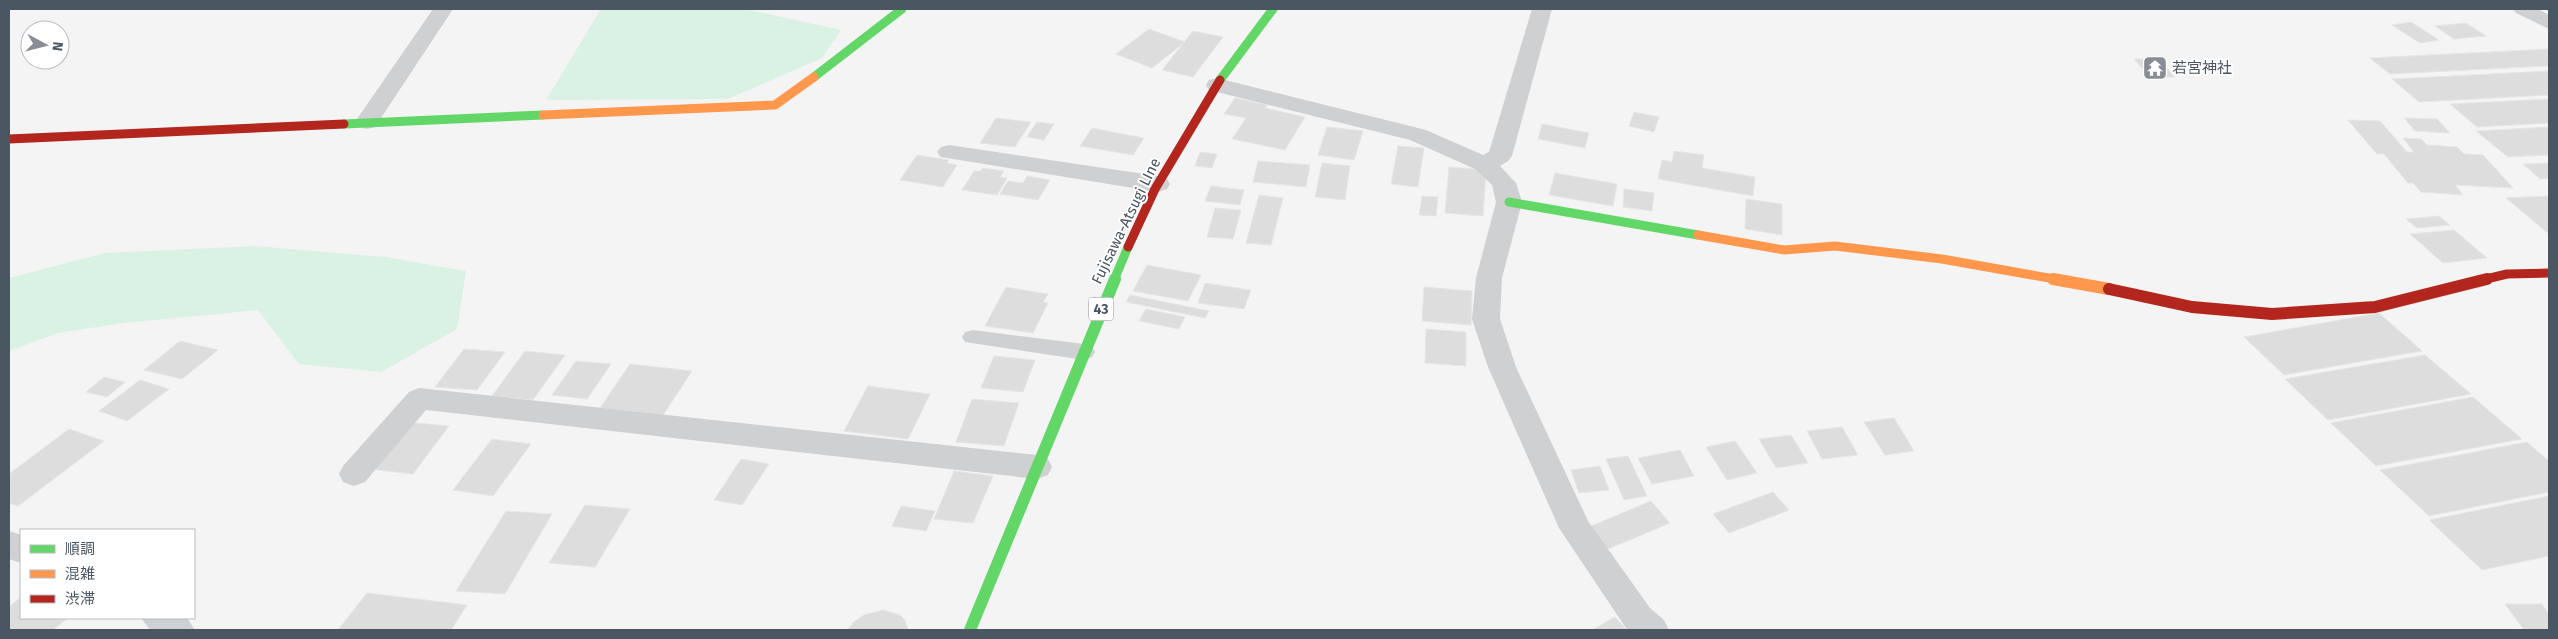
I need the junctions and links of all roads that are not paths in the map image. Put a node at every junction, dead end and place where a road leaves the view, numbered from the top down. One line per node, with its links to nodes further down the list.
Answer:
1 (443, 9): 8 (street)
2 (902, 9): 8 (street)
3 (1273, 9): 7 (street, Fujisawa-Atsugi LIne / 43)
4 (1542, 9): 11 (street)
5 (2523, 9): 6 (street)
6 (2549, 24)
7 (1217, 85): 11 (street); 12 (street, Fujisawa-Atsugi LIne / 43)
8 (367, 122): 9 (street)
9 (9, 140)
10 (949, 152): 12 (street)
11 (1484, 164): 13 (street)
12 (1158, 184): 16 (street, Fujisawa-Atsugi LIne / 43)
13 (1509, 202): 14 (street); 22 (street)
14 (2549, 273)
15 (974, 337): 16 (lane)
16 (1084, 352): 17 (street, Fujisawa-Atsugi LIne / 43)
17 (1037, 467): 18 (street); 21 (street, Fujisawa-Atsugi LIne / 43)
18 (354, 474)
19 (160, 619): 20 (street)
20 (178, 630)
21 (970, 630)
22 (1652, 630)

